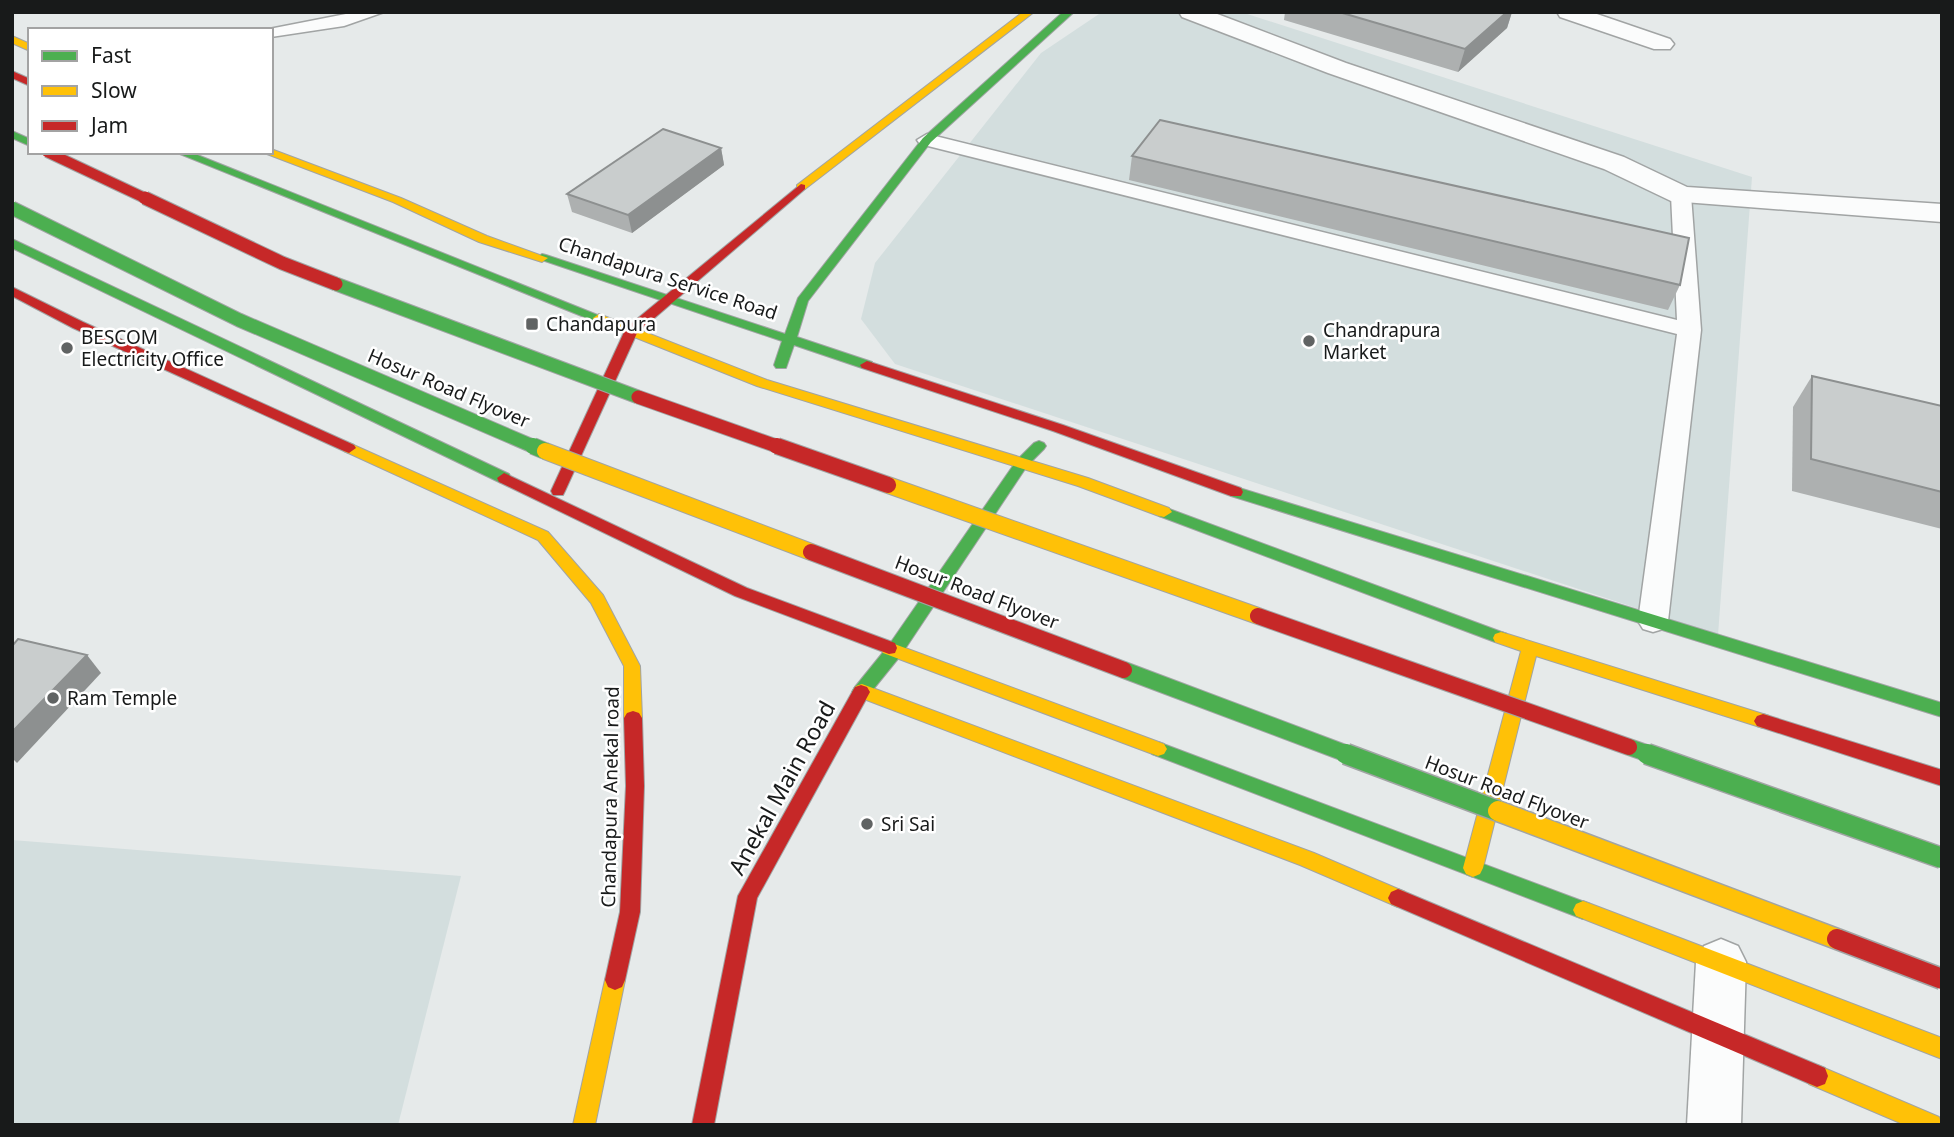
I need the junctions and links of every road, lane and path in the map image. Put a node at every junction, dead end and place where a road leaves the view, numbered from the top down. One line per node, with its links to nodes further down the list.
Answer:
1 (376, 12): 6 (lane)
2 (1029, 12): 23 (main road)
3 (1069, 12): 13 (main road)
4 (1190, 12): 18 (street)
5 (1568, 12): 8 (street)
6 (273, 32)
7 (12, 39): 9 (main road)
8 (1662, 44)
9 (28, 47)
10 (12, 74): 11 (main road)
11 (28, 82)
12 (12, 134): 14 (main road)
13 (927, 140): 24 (lane); 26 (main road)
14 (28, 142)
15 (273, 153): 23 (main road, Chandapura Service Road)
16 (51, 154): 38 (main road, bridge)
17 (185, 154): 25 (main road)
18 (1681, 195): 20 (street); 24 (lane)
19 (12, 208): 41 (main road, Hosur Road Flyover, bridge)
20 (1942, 213)
21 (12, 243): 30 (main road)
22 (12, 291): 31 (main road)
23 (666, 301): 25 (main road); 26 (main road, Chandapura Service Road)
24 (1689, 330): 32 (lane)
25 (631, 331): 27 (main road); 30 (main road)
26 (787, 339): 27 (main road); 28 (main road, Chandapura Service Road)
27 (775, 387): 29 (main road)
28 (1058, 428): 29 (main road, Anekal Main Road); 32 (main road, Chandapura Service Road)
29 (1022, 463): 33 (main road); 34 (main road, Anekal Main Road)
30 (554, 500): 31 (main road); 34 (main road)
31 (543, 536): 44 (main road, Chandapura Anekal road)
32 (1653, 621): 36 (main road, Chandapura Service Road)
33 (1530, 647): 37 (main road); 39 (main road)
34 (895, 650): 35 (main road, Anekal Main Road); 39 (main road)
35 (862, 691): 42 (main road); 45 (main road, Anekal Main Road)
36 (1942, 710)
37 (1942, 778)
38 (1942, 858)
39 (1473, 868): 40 (main road)
40 (1721, 962): 42 (street); 43 (main road)
41 (1942, 979)
42 (1718, 1033): 46 (street); 47 (main road)
43 (1942, 1049)
44 (584, 1125)
45 (704, 1125)
46 (1714, 1125)
47 (1931, 1125)

